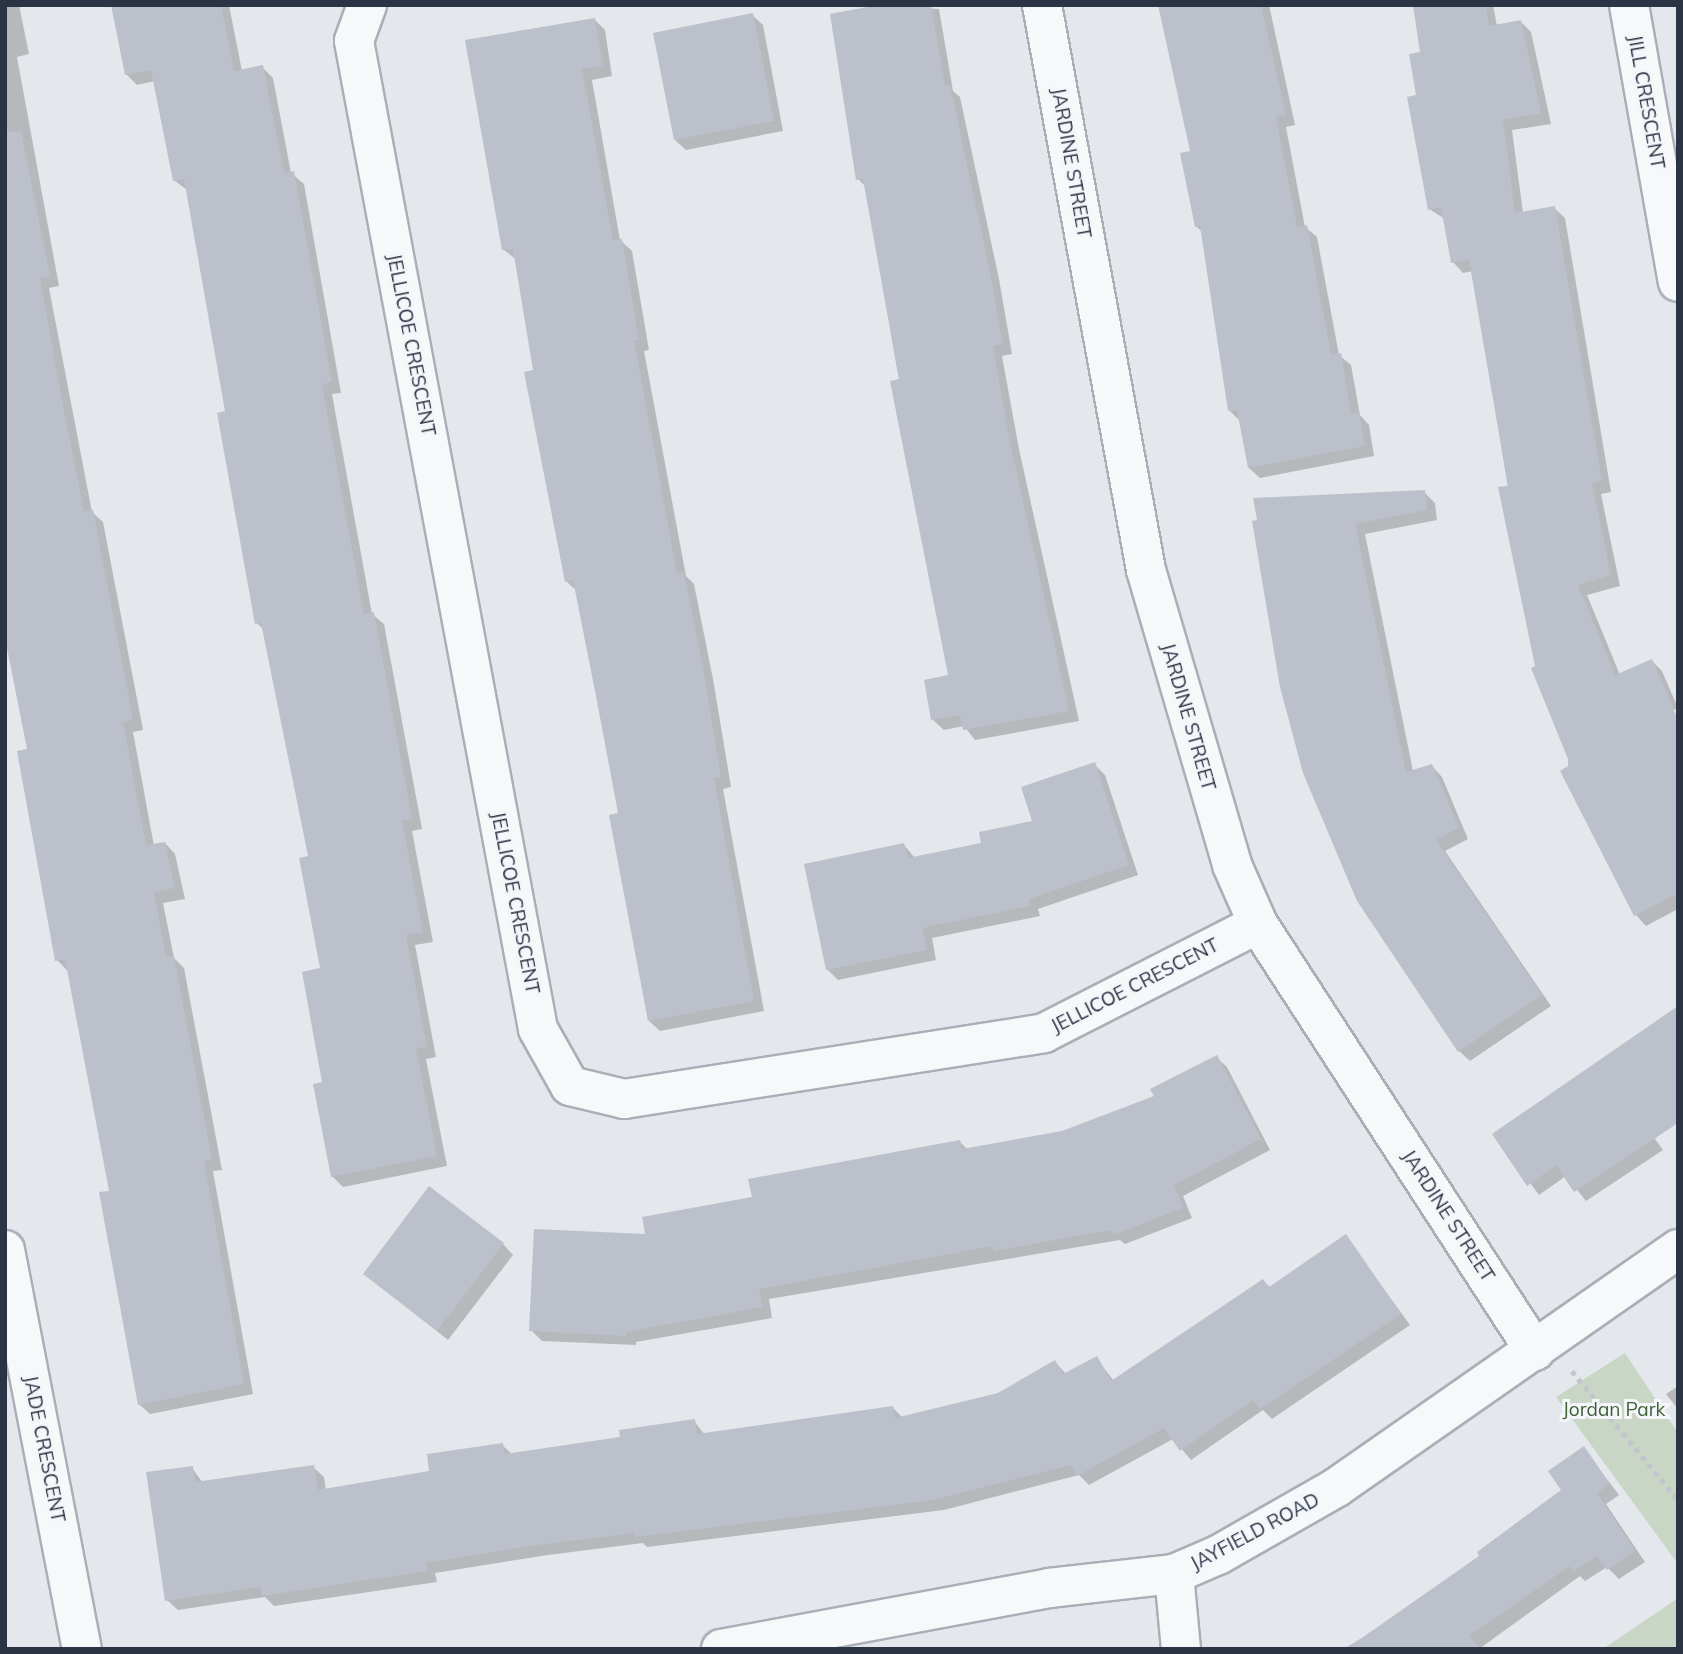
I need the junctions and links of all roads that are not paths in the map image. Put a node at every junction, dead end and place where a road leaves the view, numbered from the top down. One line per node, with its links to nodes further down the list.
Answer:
1 (367, 5): 5 (street, JELLICOE CRESCENT)
2 (1041, 5): 5 (street, JARDINE STREET)
3 (1629, 5): 4 (street, JILL CRESCENT)
4 (1678, 282)
5 (1258, 924): 8 (street, JARDINE STREET)
6 (1678, 1249): 8 (street, JAYFIELD ROAD)
7 (5, 1250): 10 (street, JADE CRESCENT)
8 (1535, 1350): 9 (street, JAYFIELD ROAD)
9 (1174, 1574): 11 (street, JAYFIELD ROAD); 12 (street)
10 (82, 1649)
11 (721, 1649)
12 (1181, 1649)

